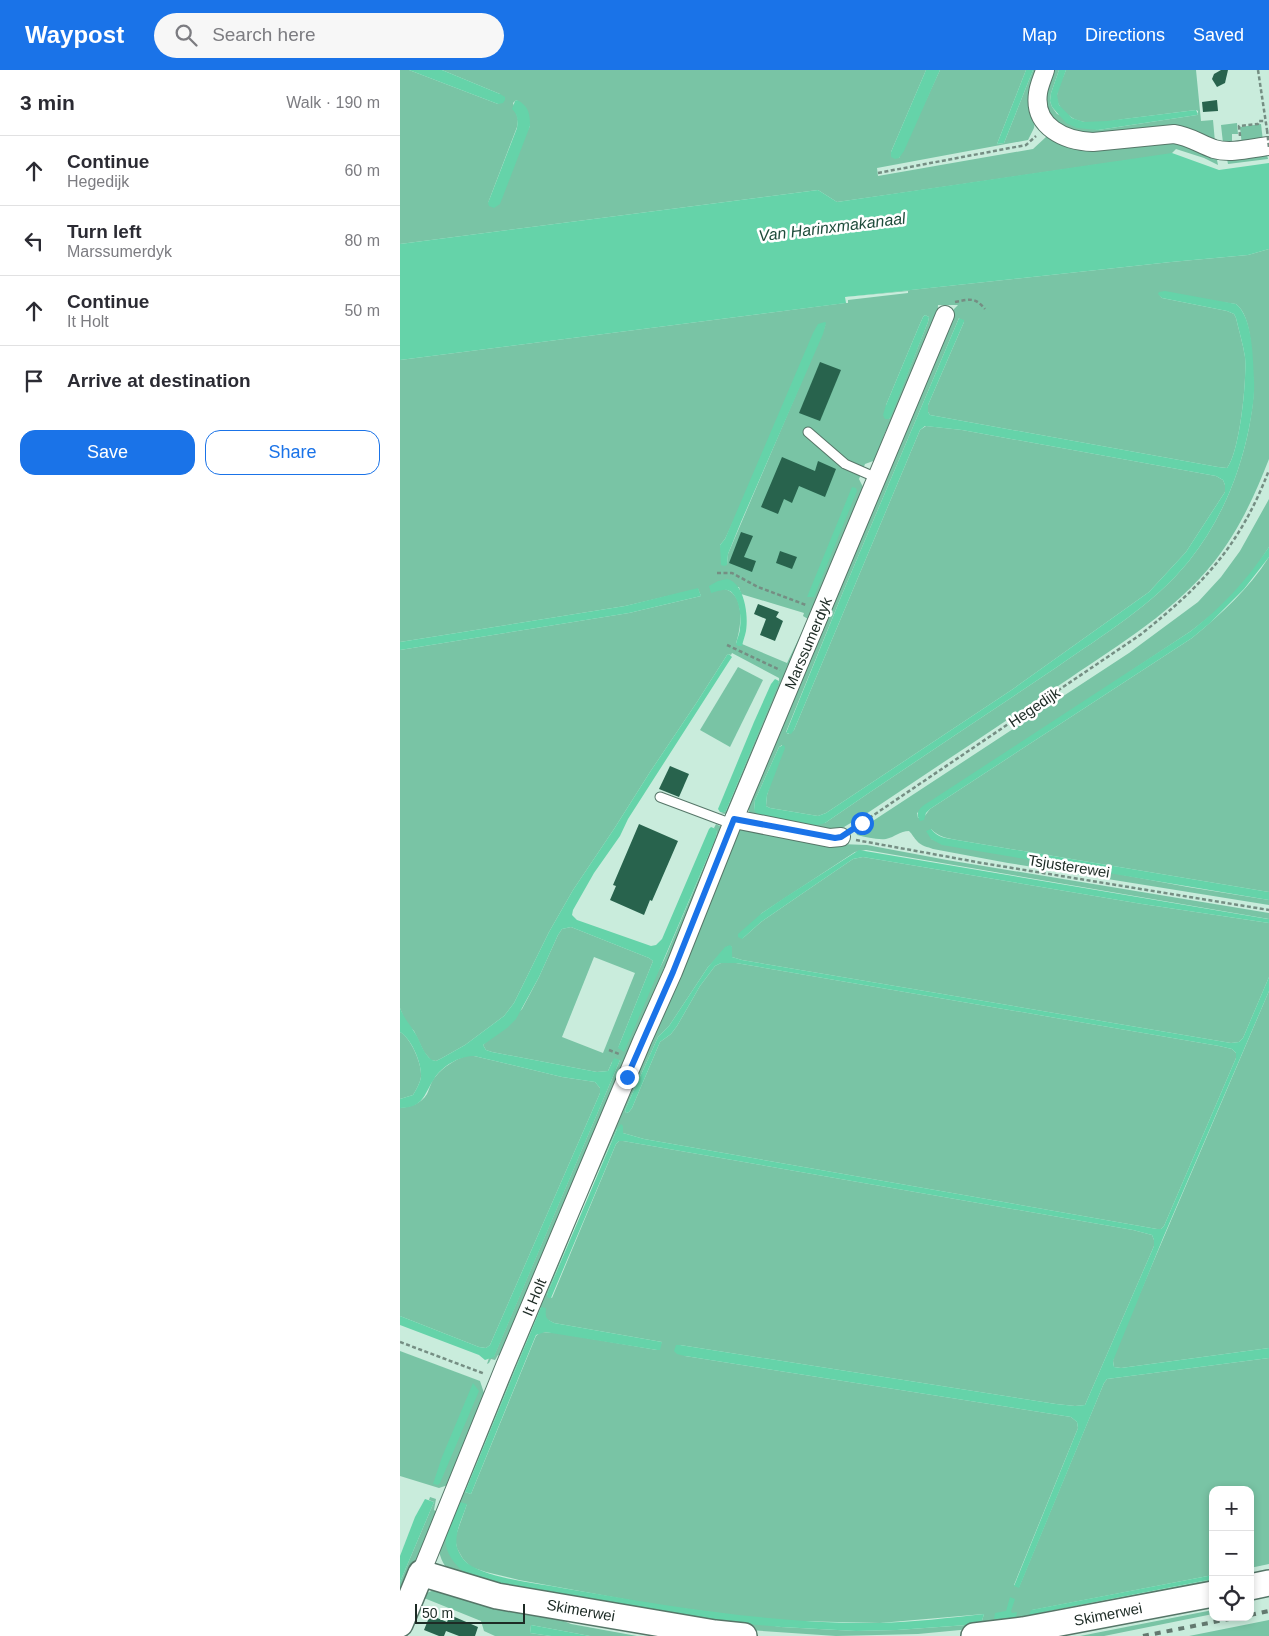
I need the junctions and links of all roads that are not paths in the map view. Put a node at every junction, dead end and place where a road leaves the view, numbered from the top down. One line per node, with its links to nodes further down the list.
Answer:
1 (1045, 70): 2 (street)
2 (1266, 143)
3 (945, 315): 5 (street, Marssumerdyk)
4 (808, 432): 5 (lane)
5 (877, 478): 7 (street, Marssumerdyk)
6 (660, 797): 7 (lane)
7 (733, 821): 8 (street); 9 (street, Marssumerdyk)
8 (841, 837)
9 (673, 972): 10 (street, It Holt)
10 (421, 1573): 14 (street, It Holt); 15 (street, Skimerwei)
11 (1269, 1583): 12 (street)
12 (1254, 1586)
13 (1209, 1595): 16 (street, Skimerwei)
14 (400, 1624)
15 (744, 1636)
16 (974, 1636)

